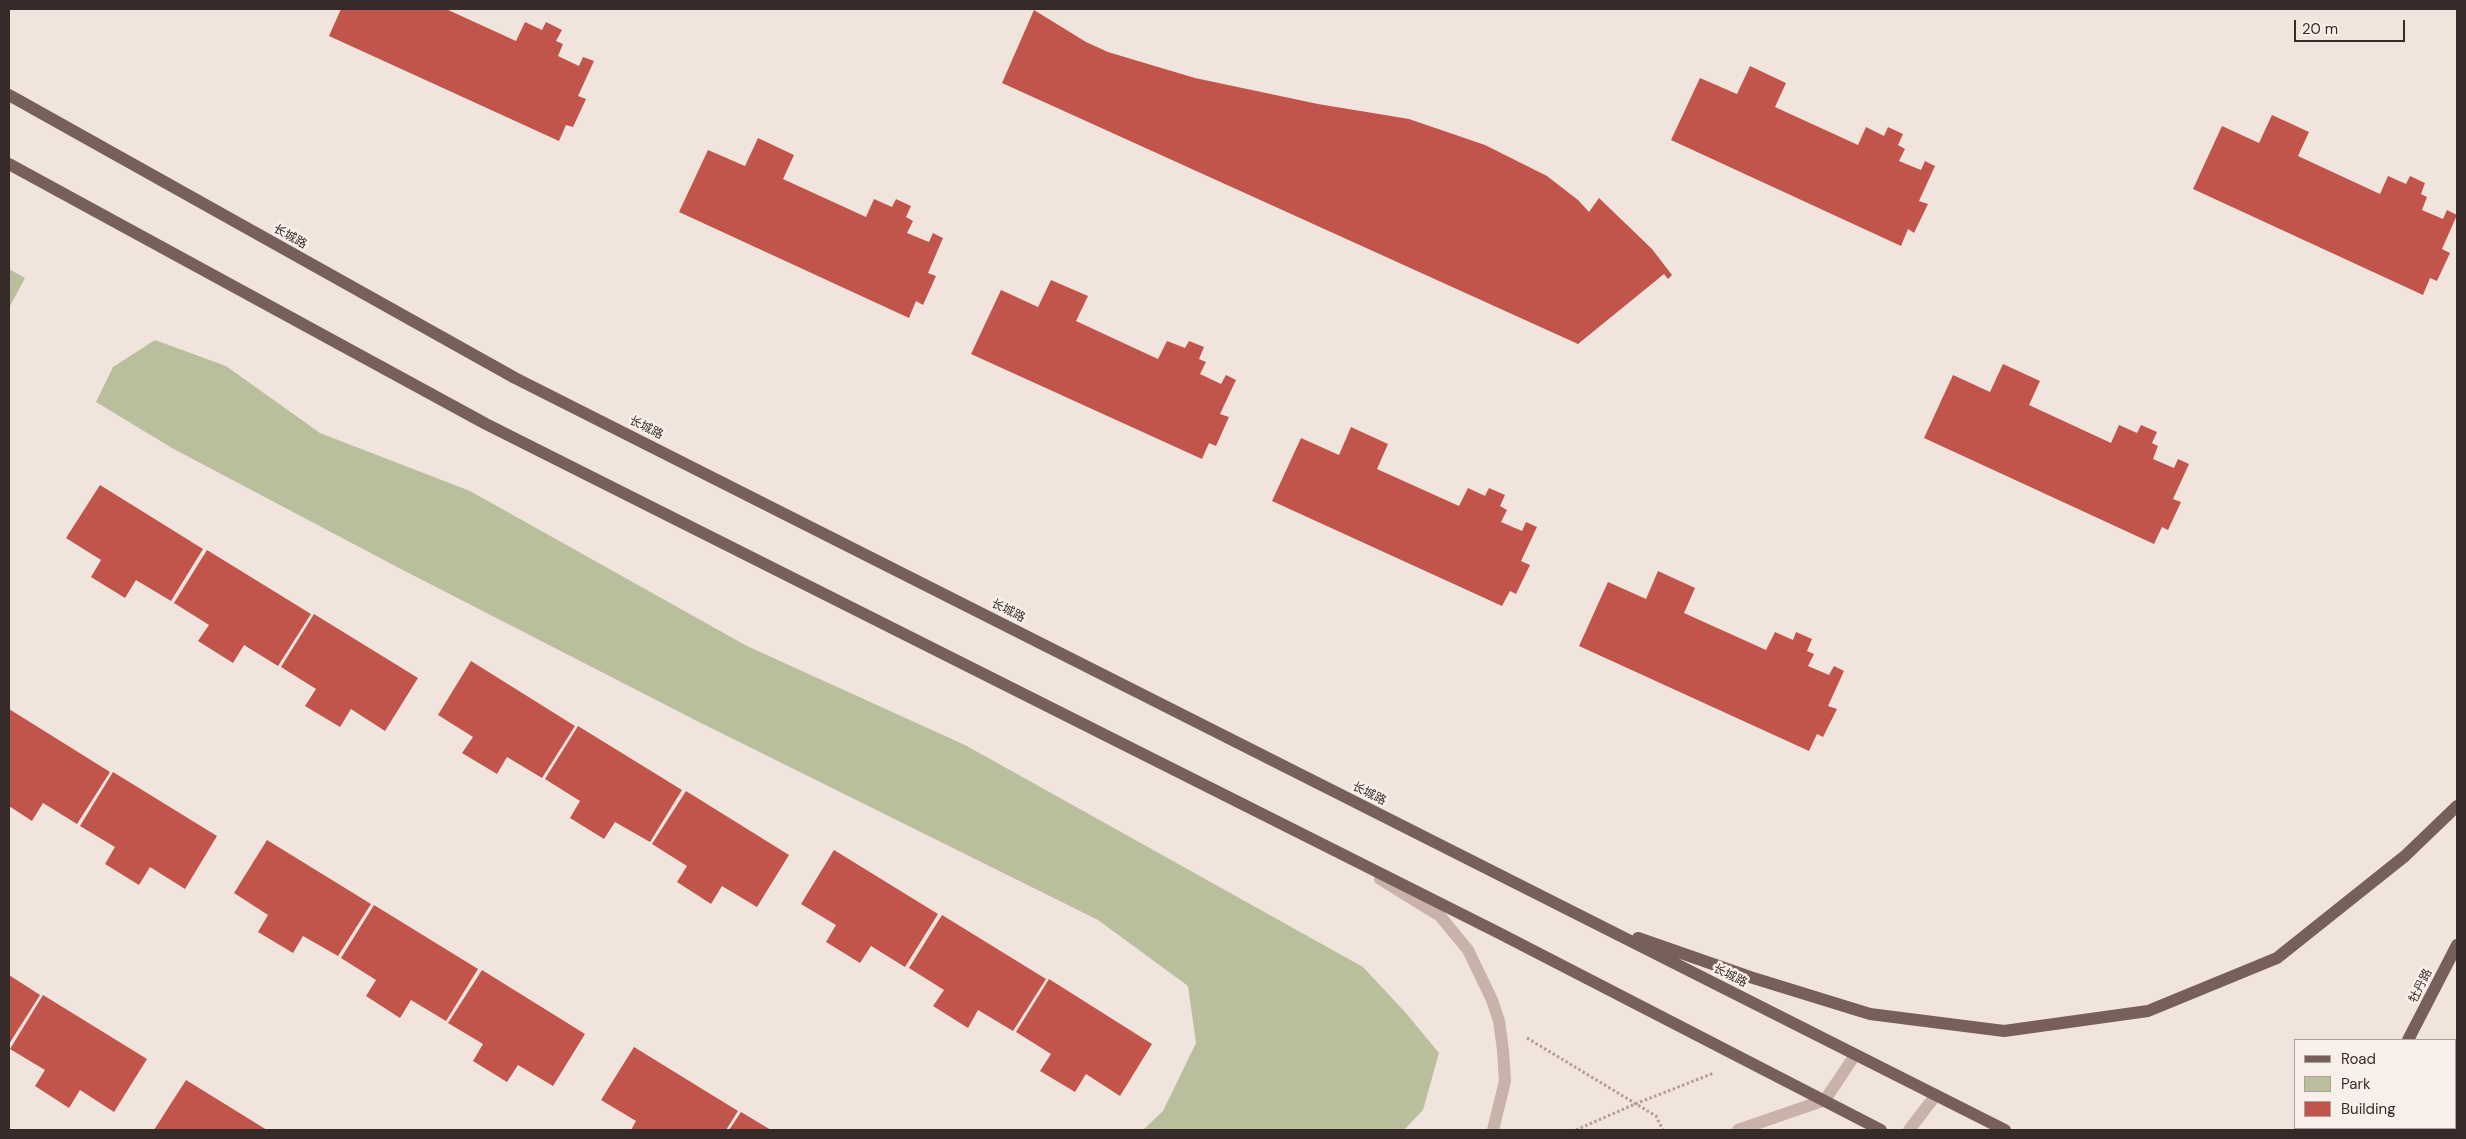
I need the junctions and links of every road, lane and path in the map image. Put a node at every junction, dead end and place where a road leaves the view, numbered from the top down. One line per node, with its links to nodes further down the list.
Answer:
1 (9, 95): 5 (main road, 长城路)
2 (9, 164): 4 (main road)
3 (2457, 806): 5 (main road)
4 (1333, 850): 7 (street); 10 (main road)
5 (1592, 922): 9 (main road, 长城路)
6 (2457, 945): 8 (main road, 牡丹路)
7 (1498, 1020): 13 (path); 14 (street)
8 (2409, 1039)
9 (1855, 1055): 11 (main road, 长城路); 12 (street)
10 (1747, 1060): 12 (main road); 13 (path)
11 (1936, 1095): 19 (street); 20 (main road, 长城路)
12 (1825, 1100): 17 (street); 18 (main road)
13 (1635, 1104): 15 (path); 16 (path)
14 (1493, 1130)
15 (1576, 1130)
16 (1663, 1130)
17 (1738, 1130)
18 (1881, 1130)
19 (1909, 1130)
20 (2005, 1130)

